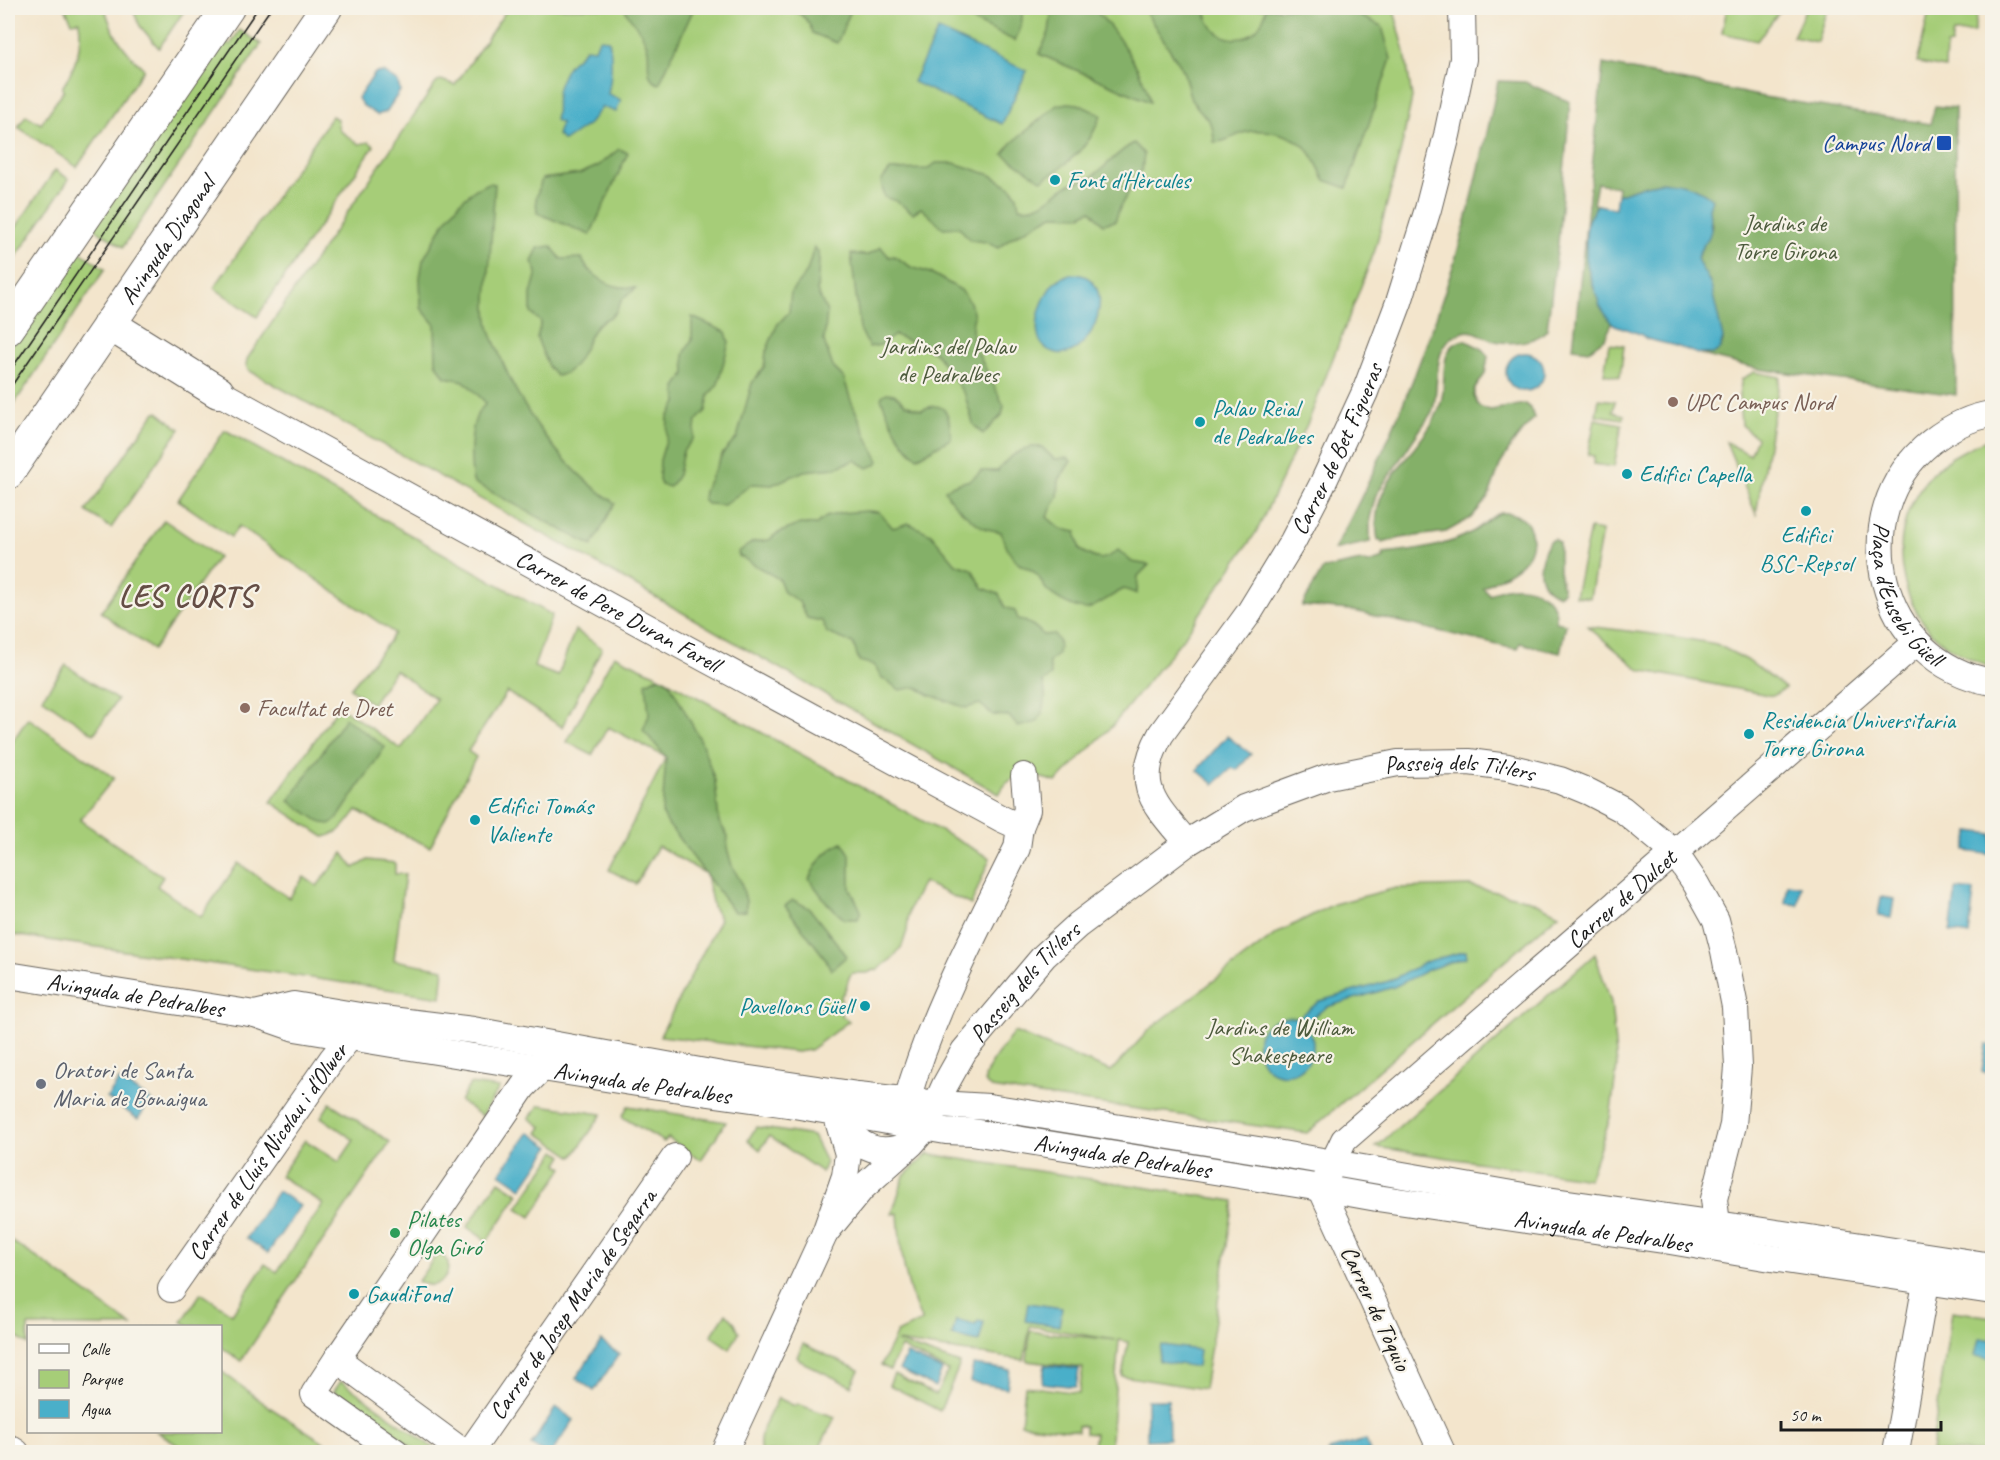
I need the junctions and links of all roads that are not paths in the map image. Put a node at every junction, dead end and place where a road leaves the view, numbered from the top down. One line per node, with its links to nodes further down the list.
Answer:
1 (228, 8): 5 (main road)
2 (326, 8): 4 (main road, Avinguda Diagonal)
3 (1462, 8): 13 (street, Carrer de Bet Figueras)
4 (110, 324): 6 (main road); 8 (main road, Avinguda Diagonal)
5 (8, 329)
6 (218, 392): 12 (street, Carrer de Pere Duran Farell)
7 (1992, 414): 9 (street, Plaça d'Eusebi Güell)
8 (8, 473)
9 (1917, 642): 10 (street, Plaça d'Eusebi Güell); 14 (street, Carrer de Dulcet)
10 (1992, 682)
11 (1023, 776): 12 (street)
12 (1020, 827): 22 (street)
13 (1187, 843): 14 (street, Passeig dels Til·lers); 23 (street, Passeig dels Til·lers)
14 (1675, 853): 26 (street, Carrer de Dulcet); 28 (street, Passeig dels Til·lers)
15 (10, 978): 16 (street, Avinguda de Pedralbes)
16 (255, 1014): 17 (street, Avinguda de Pedralbes); 18 (street, Avinguda de Pedralbes)
17 (366, 1017): 18 (street, Carrer de Lluís Nicolau i d'Olwer); 19 (street, Avinguda de Pedralbes)
18 (349, 1037): 20 (street, Avinguda de Pedralbes); 34 (street, Carrer de Lluís Nicolau i d'Olwer)
19 (557, 1044): 20 (street); 21 (street, Avinguda de Pedralbes)
20 (542, 1068): 21 (street, Avinguda de Pedralbes); 36 (street)
21 (833, 1101): 22 (street, Avinguda de Pedralbes); 24 (street); 29 (street)
22 (907, 1101): 23 (street, Avinguda de Pedralbes)
23 (938, 1104): 24 (street, Passeig dels Til·lers); 26 (street, Avinguda de Pedralbes)
24 (919, 1135): 27 (street, Avinguda de Pedralbes); 29 (street)
25 (675, 1157): 41 (street, Carrer de Josep Maria de Segarra)
26 (1333, 1164): 27 (street); 28 (street, Avinguda de Pedralbes)
27 (1321, 1188): 30 (street, Avinguda de Pedralbes); 43 (street, Carrer de Tòquio)
28 (1717, 1224): 30 (street, Passeig dels Til·lers); 31 (street, Avinguda de Pedralbes)
29 (825, 1233): 42 (street)
30 (1725, 1250): 33 (street, Avinguda de Pedralbes)
31 (1931, 1257): 32 (street, Avinguda de Pedralbes); 33 (street)
32 (1992, 1266)
33 (1927, 1282): 35 (street, Avinguda de Pedralbes); 44 (street)
34 (171, 1289)
35 (1992, 1291)
36 (337, 1359): 39 (street); 40 (street)
37 (8, 1447): 38 (street)
38 (16, 1452)
39 (396, 1452)
40 (463, 1452)
41 (470, 1452)
42 (724, 1452)
43 (1442, 1452)
44 (1896, 1452)

